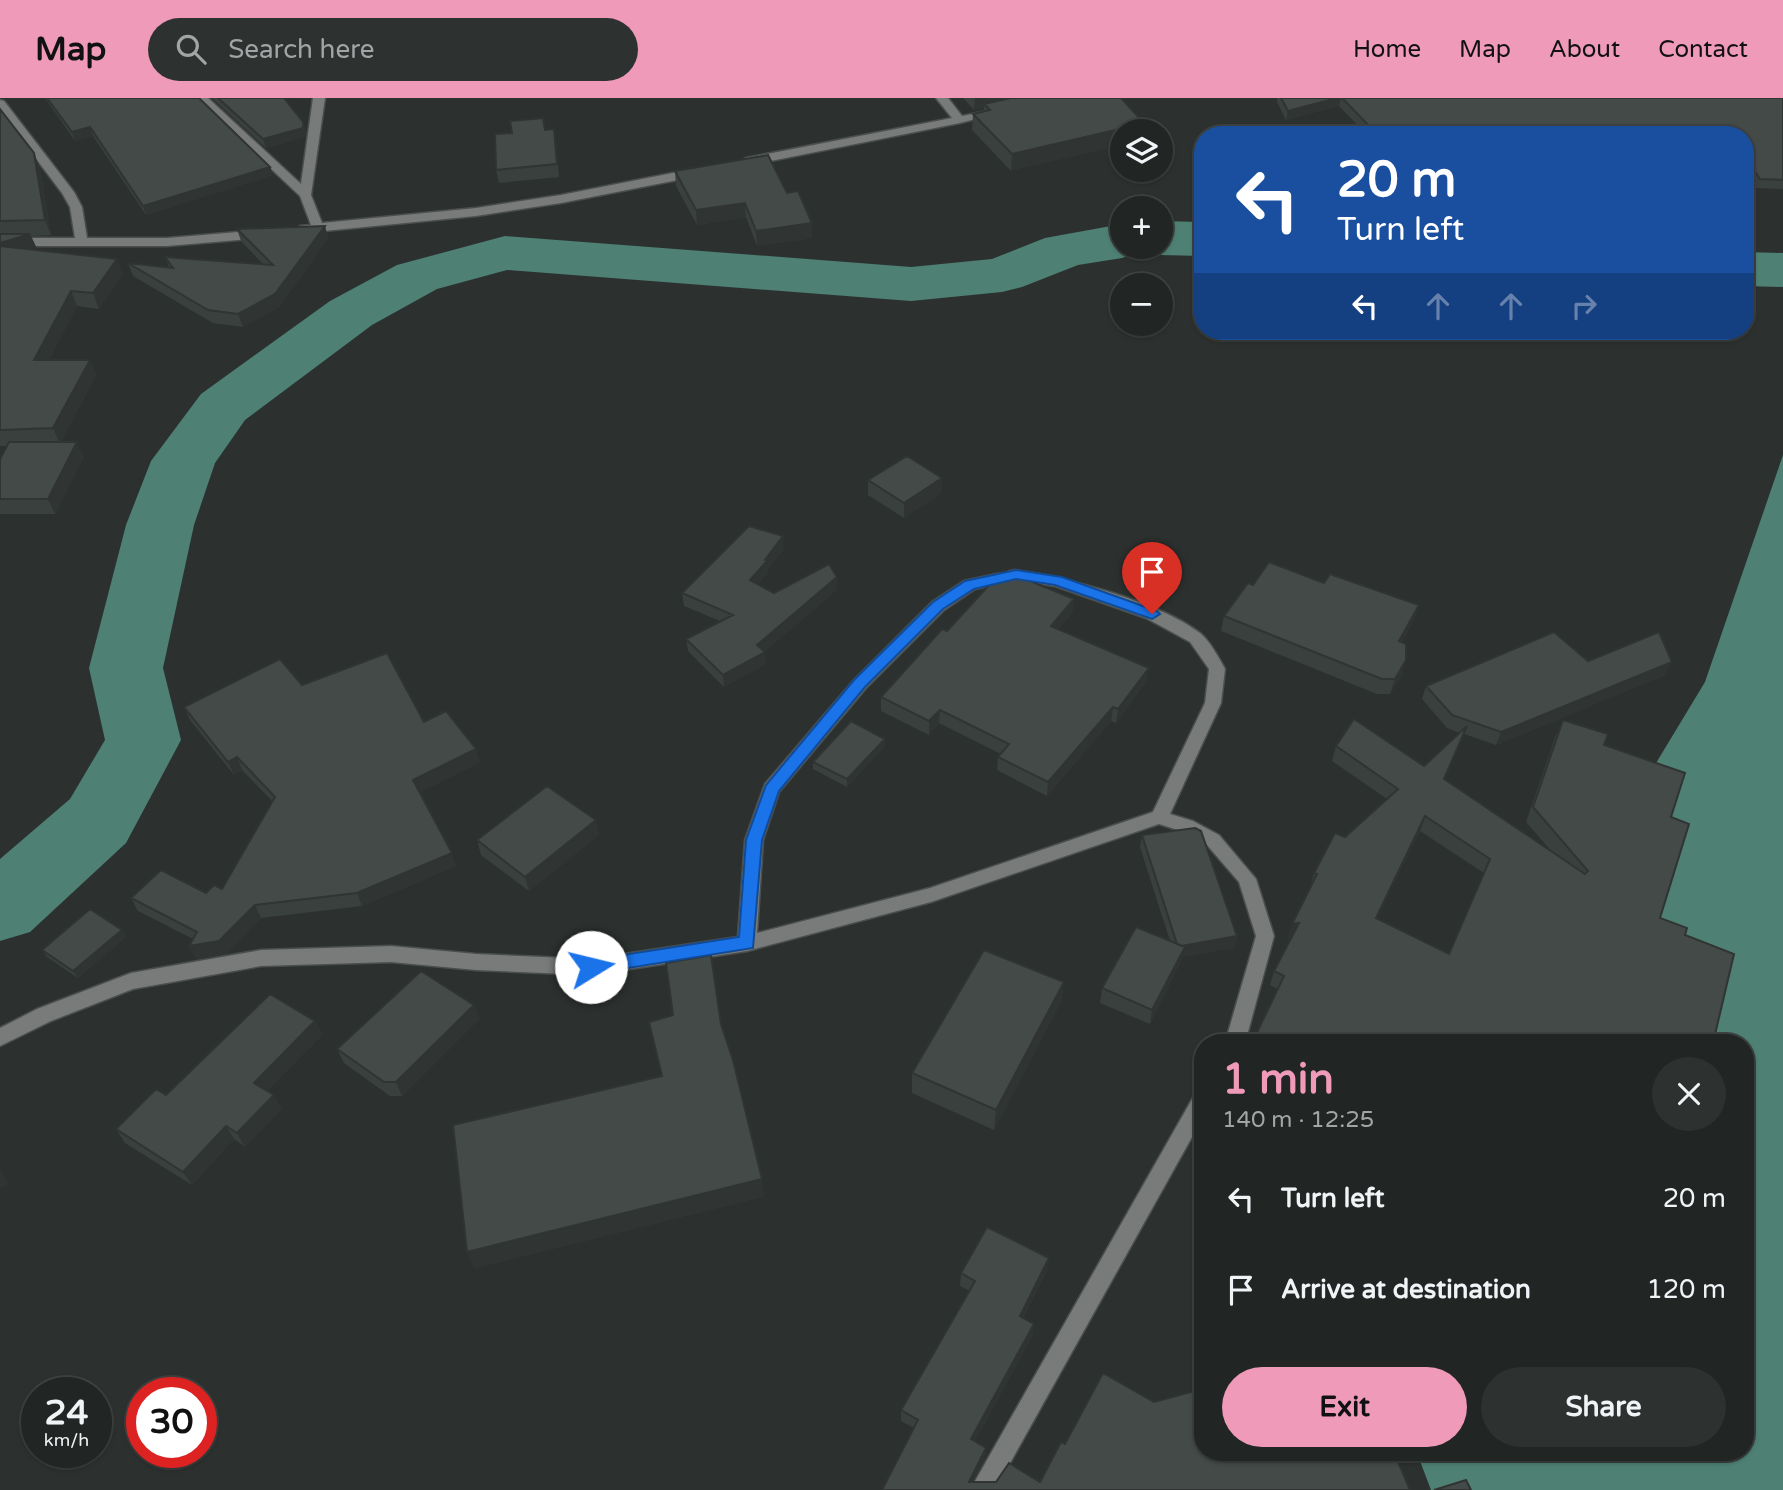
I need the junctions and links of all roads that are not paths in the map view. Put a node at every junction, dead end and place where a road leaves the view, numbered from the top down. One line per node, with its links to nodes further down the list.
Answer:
1 (202, 98): 9 (street)
2 (319, 98): 9 (street)
3 (942, 98): 6 (street)
4 (0, 103): 14 (street)
5 (1012, 109): 6 (street)
6 (960, 120): 7 (street)
7 (734, 164)
8 (708, 170): 10 (street)
9 (305, 195): 10 (street)
10 (318, 228): 11 (street)
11 (296, 230)
12 (272, 233): 14 (street)
13 (0, 242): 14 (street)
14 (82, 243)
15 (1160, 817): 16 (street); 16 (street); 17 (street)
16 (747, 943): 18 (street)
17 (1237, 1034)
18 (0, 1038)
19 (1194, 1114): 20 (street)
20 (982, 1490)

